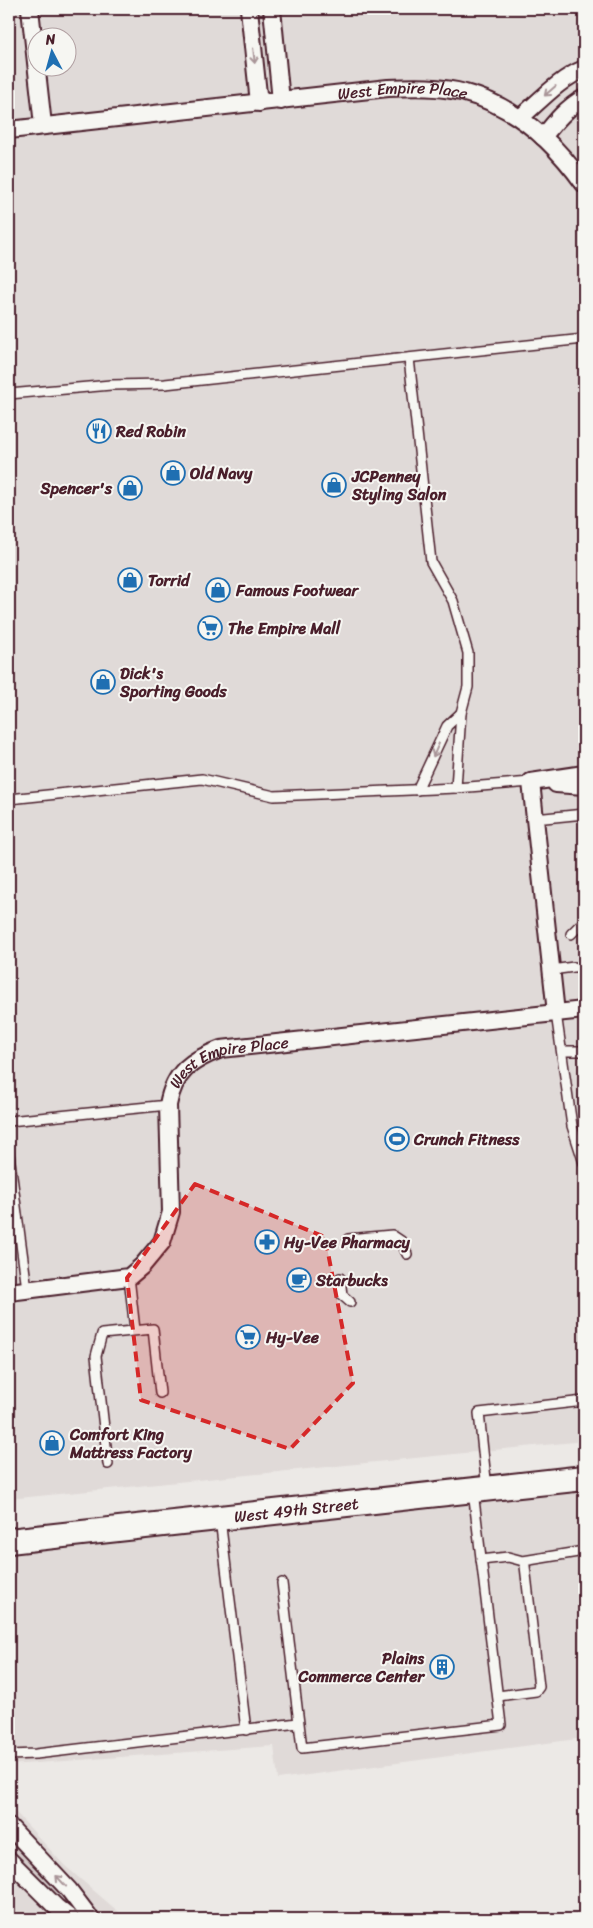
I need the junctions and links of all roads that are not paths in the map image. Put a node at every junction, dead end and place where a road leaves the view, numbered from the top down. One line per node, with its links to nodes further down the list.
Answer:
1 (30, 9): 9 (street)
2 (249, 9): 7 (street, one-way to 7)
3 (272, 9): 6 (street)
4 (584, 69): 8 (street, one-way to 8)
5 (584, 98): 11 (street)
6 (281, 101): 7 (street, West Empire Place); 8 (street, West Empire Place)
7 (259, 103): 9 (street, West Empire Place)
8 (520, 118): 11 (street, West Empire Place)
9 (43, 126): 10 (street, West Empire Place)
10 (9, 130)
11 (543, 137): 12 (street, West Empire Place)
12 (584, 184)
13 (584, 339): 14 (lane)
14 (409, 358): 15 (lane); 16 (lane)
15 (9, 394)
16 (461, 713): 20 (lane); 21 (lane, one-way to 21)
17 (584, 774): 18 (street)
18 (531, 782): 19 (street); 20 (lane); 24 (street)
19 (584, 786)
20 (456, 788): 21 (lane)
21 (417, 790): 22 (lane)
22 (9, 799)
23 (584, 814): 24 (lane)
24 (535, 819): 28 (street)
25 (584, 925): 26 (lane)
26 (571, 934)
27 (574, 967): 28 (lane)
28 (551, 970): 30 (street)
29 (584, 1010): 30 (street, West Empire Place)
30 (556, 1013): 31 (lane); 33 (street, West Empire Place)
31 (562, 1051): 32 (lane); 36 (lane)
32 (584, 1051)
33 (168, 1105): 34 (lane); 39 (street, West Empire Place)
34 (9, 1121)
35 (9, 1154): 41 (lane)
36 (584, 1163)
37 (348, 1239): 38 (lane)
38 (408, 1254)
39 (129, 1277): 41 (street); 44 (lane)
40 (340, 1278): 43 (lane)
41 (27, 1290): 42 (street)
42 (9, 1292)
43 (350, 1302)
44 (135, 1330): 45 (lane); 47 (lane)
45 (160, 1393)
46 (584, 1401): 49 (lane)
47 (108, 1464)
48 (584, 1478): 49 (main road, West 49th Street)
49 (480, 1490): 50 (main road, West 49th Street); 53 (lane)
50 (220, 1518): 51 (main road, West 49th Street); 58 (lane)
51 (9, 1541)
52 (584, 1551): 54 (lane)
53 (481, 1560): 54 (lane); 56 (lane)
54 (523, 1561): 56 (lane)
55 (282, 1583): 57 (lane)
56 (498, 1696): 57 (lane)
57 (298, 1723): 58 (lane)
58 (246, 1730): 59 (lane)
59 (9, 1755)
60 (9, 1826): 63 (street, one-way to 60)
61 (9, 1860): 62 (street)
62 (71, 1919)
63 (91, 1919)

